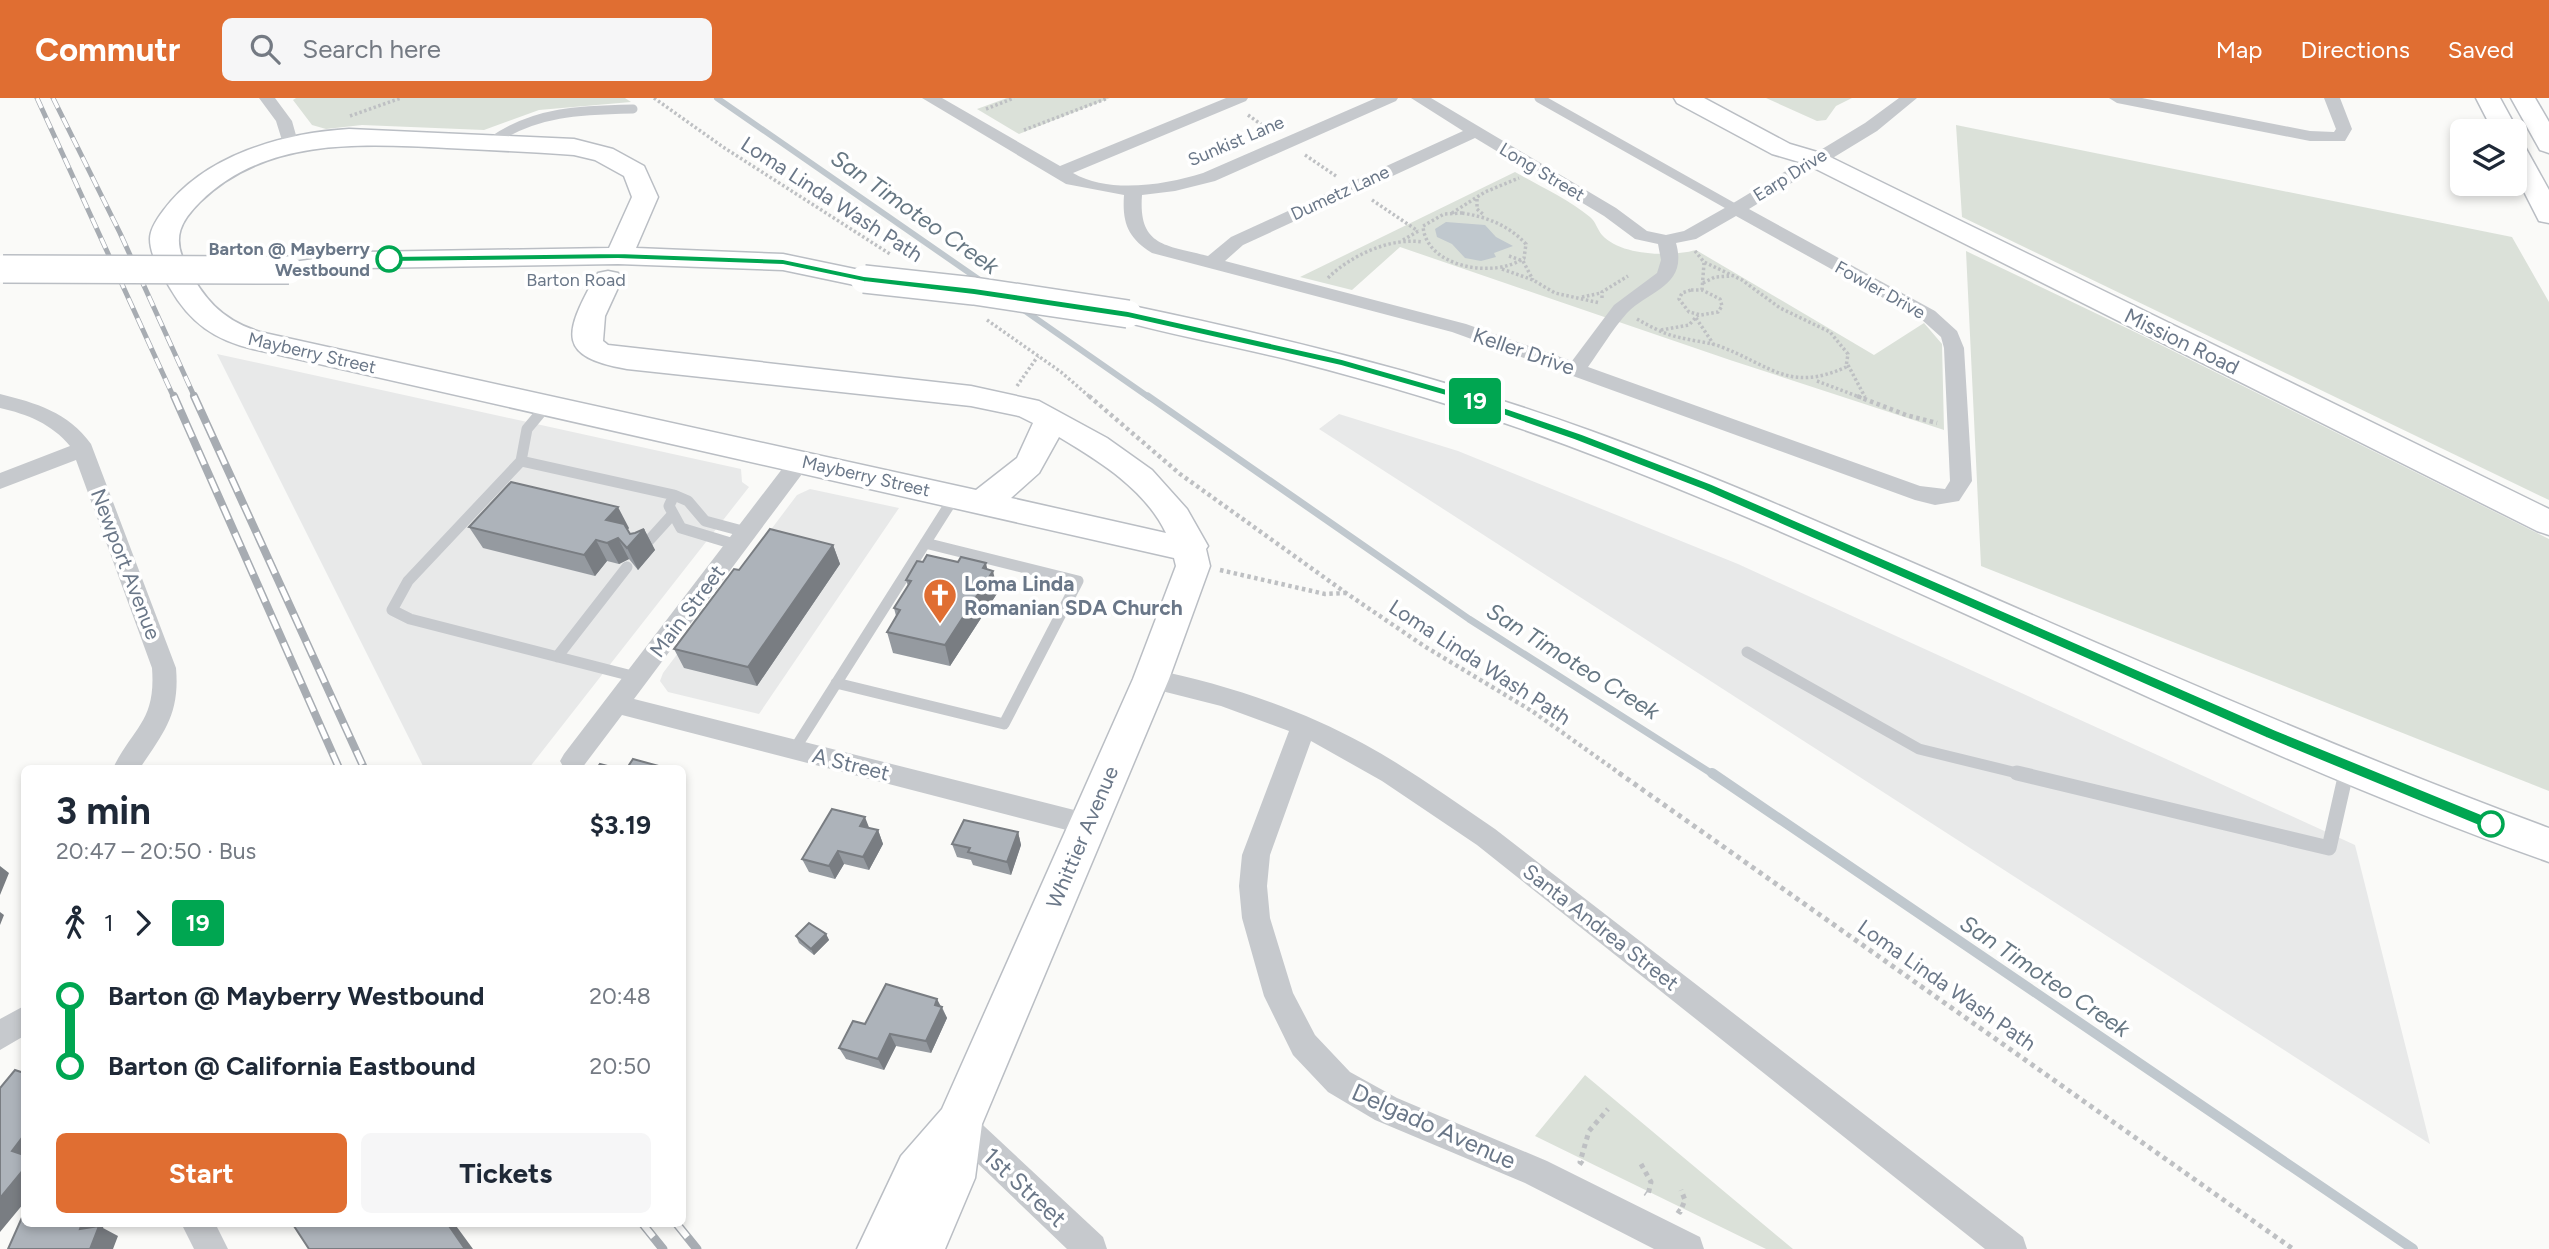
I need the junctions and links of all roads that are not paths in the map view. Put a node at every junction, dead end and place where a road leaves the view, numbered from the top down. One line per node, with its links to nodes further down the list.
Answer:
1 (267, 98): 19 (street)
2 (930, 98): 21 (street, Sunkist Lane)
3 (1390, 98): 23 (street, Sunkist Lane)
4 (1419, 98): 16 (street, Long Street)
5 (1539, 98): 24 (lane)
6 (1686, 98): 20 (street, Mission Road)
7 (1721, 98): 20 (street, Mission Road)
8 (1909, 98): 20 (street, Earp Drive)
9 (2117, 98): 10 (street)
10 (2332, 98)
11 (2488, 98): 15 (street)
12 (2523, 98): 18 (street)
13 (1235, 100): 21 (street)
14 (633, 109): 17 (lane)
15 (2499, 119)
16 (1475, 132): 26 (street, Long Street); 27 (street, Dumetz Lane)
17 (491, 142): 19 (street, Mayberry Street); 28 (street, Mayberry Street)
18 (2549, 145)
19 (291, 146): 33 (street, Mayberry Street)
20 (1815, 159): 24 (street, Earp Drive); 43 (street, Mission Road)
21 (1058, 173): 23 (street, Sunkist Lane)
22 (2527, 173): 25 (street)
23 (1133, 191): 27 (street, Keller Drive)
24 (1736, 209): 26 (street, Earp Drive); 40 (street, Fowler Drive)
25 (2549, 215)
26 (1666, 240): 31 (street)
27 (1212, 264): 31 (street, Keller Drive)
28 (613, 267): 29 (main road, Barton Road, bridge); 30 (main road, Barton Road); 34 (street, Mayberry Street)
29 (1, 269)
30 (864, 279): 59 (street, Barton Road, bridge)
31 (1577, 369): 40 (street, Keller Drive)
32 (0, 401): 35 (street, Newport Avenue)
33 (547, 405): 36 (lane); 37 (street, Mayberry Street)
34 (1051, 419): 41 (street); 47 (street, Mayberry Street)
35 (83, 449): 38 (street); 58 (street, Newport Avenue)
36 (520, 461): 39 (lane); 50 (lane)
37 (800, 461): 41 (street, Mayberry Street); 44 (street, Main Street)
38 (0, 481)
39 (674, 495): 42 (lane); 44 (lane)
40 (1951, 496)
41 (969, 499): 45 (lane); 47 (street, Mayberry Street)
42 (672, 515): 44 (lane); 46 (lane)
43 (2549, 523)
44 (741, 538): 51 (street, Main Street)
45 (925, 543): 53 (lane); 53 (lane)
46 (643, 547)
47 (1192, 556): 52 (street, Whittier Avenue)
48 (627, 567): 50 (lane)
49 (1747, 652): 59 (lane)
50 (557, 657): 51 (lane)
51 (636, 677): 54 (street, Main Street)
52 (1151, 679): 55 (street, Santa Andrea Street); 60 (street, Whittier Avenue)
53 (836, 683): 56 (lane)
54 (616, 704): 56 (street, A Street); 57 (street, Main Street)
55 (1303, 727): 70 (street, Delgado Avenue); 71 (street, Santa Andrea Street)
56 (794, 750): 60 (street, A Street)
57 (573, 761)
58 (128, 765)
59 (2347, 766): 61 (street, Barton Road)
60 (1086, 824): 64 (street, Whittier Avenue)
61 (2549, 845)
62 (21, 1022): 63 (street)
63 (0, 1036)
64 (959, 1124): 67 (street, Whittier Avenue); 68 (street, Whittier Avenue); 69 (street, 1st Street)
65 (199, 1227): 66 (street)
66 (212, 1249)
67 (882, 1249)
68 (920, 1249)
69 (1091, 1249)
70 (1688, 1249)
71 (2011, 1249)

